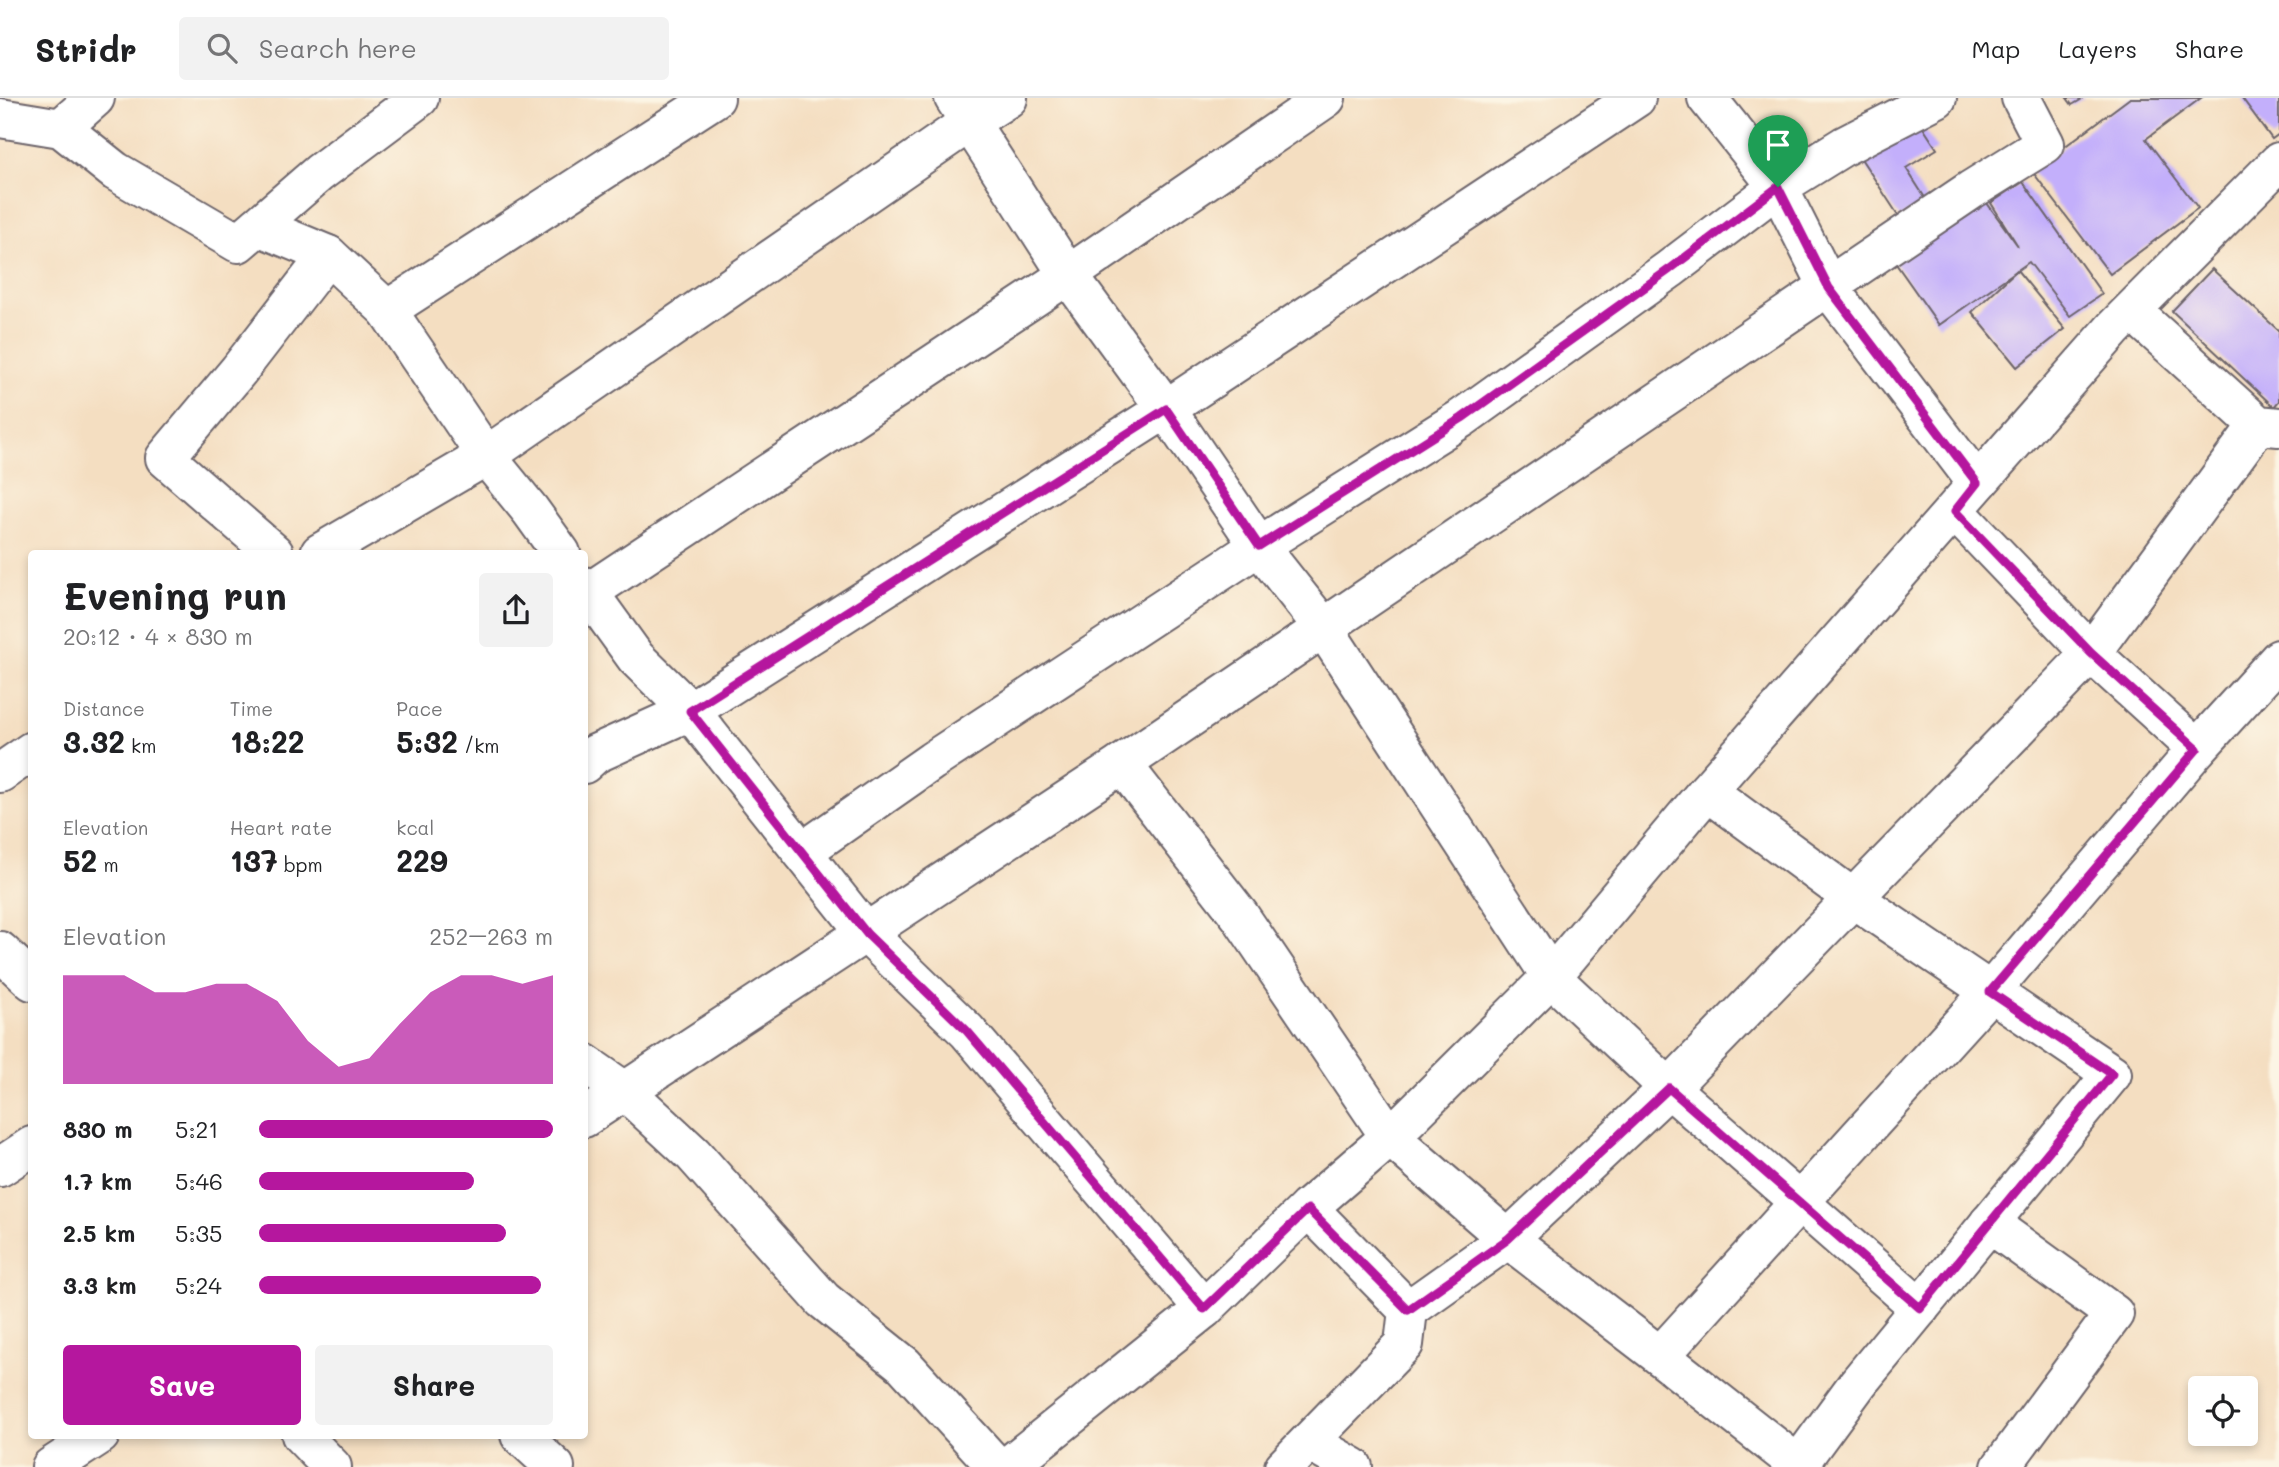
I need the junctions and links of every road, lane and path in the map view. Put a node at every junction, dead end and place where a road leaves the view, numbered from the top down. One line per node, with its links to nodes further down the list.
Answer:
1 (95, 98): 12 (street)
2 (419, 98): 15 (street)
3 (715, 98): 19 (street)
4 (1008, 98): 10 (street)
5 (1326, 98): 17 (street)
6 (1636, 98): 21 (street)
7 (1707, 98): 14 (street)
8 (1937, 98): 14 (street)
9 (2021, 98): 18 (street)
10 (962, 110): 17 (street); 23 (street)
11 (0, 118): 12 (street)
12 (61, 128): 15 (street)
13 (2279, 162): 20 (street)
14 (1778, 187): 18 (street); 25 (street)
15 (258, 226): 16 (street)
16 (328, 255): 19 (street); 26 (street)
17 (1068, 275): 21 (street); 29 (street)
18 (1829, 288): 24 (street); 31 (street)
19 (387, 310): 23 (street)
20 (2132, 311): 22 (street); 24 (street)
21 (1166, 409): 25 (street); 34 (street)
22 (2268, 426): 32 (street)
23 (485, 456): 27 (street); 28 (street)
24 (1966, 497): 32 (street); 40 (street)
25 (1259, 546): 31 (street); 41 (street)
26 (271, 550)
27 (325, 550)
28 (559, 550)
29 (588, 588)
30 (588, 590): 34 (street)
31 (1323, 627): 38 (street); 46 (street)
32 (2091, 653): 35 (street); 42 (street)
33 (2279, 659): 35 (street)
34 (690, 711): 37 (street); 41 (street)
35 (2197, 749): 47 (street)
36 (28, 754): 39 (street)
37 (588, 760)
38 (1122, 764): 43 (street); 52 (street)
39 (0, 773)
40 (1707, 791): 42 (street); 46 (street)
41 (802, 852): 43 (street)
42 (1854, 899): 47 (street); 49 (street)
43 (867, 934): 50 (street); 60 (street)
44 (0, 951): 45 (street)
45 (28, 977)
46 (1551, 977): 49 (street); 52 (street)
47 (1990, 992): 55 (street); 57 (street)
48 (588, 1066): 50 (street)
49 (1669, 1088): 55 (street); 58 (street)
50 (626, 1092): 51 (street); 71 (street)
51 (588, 1116)
52 (1390, 1137): 56 (street); 58 (street)
53 (28, 1149): 54 (street)
54 (0, 1167)
55 (1800, 1203): 59 (street); 62 (street)
56 (1308, 1209): 60 (street); 61 (street)
57 (1989, 1223): 59 (street); 74 (street)
58 (1508, 1239): 61 (street); 62 (street)
59 (1920, 1308): 67 (street)
60 (1204, 1309): 72 (street)
61 (1408, 1310): 66 (street)
62 (1660, 1356): 67 (street)
63 (94, 1439): 68 (street)
64 (305, 1439): 69 (street)
65 (524, 1439): 70 (street)
66 (1296, 1454): 73 (street)
67 (1797, 1466)
68 (51, 1467)
69 (332, 1467)
70 (555, 1467)
71 (997, 1467)
72 (1007, 1467)
73 (1353, 1467)
74 (2001, 1467)

